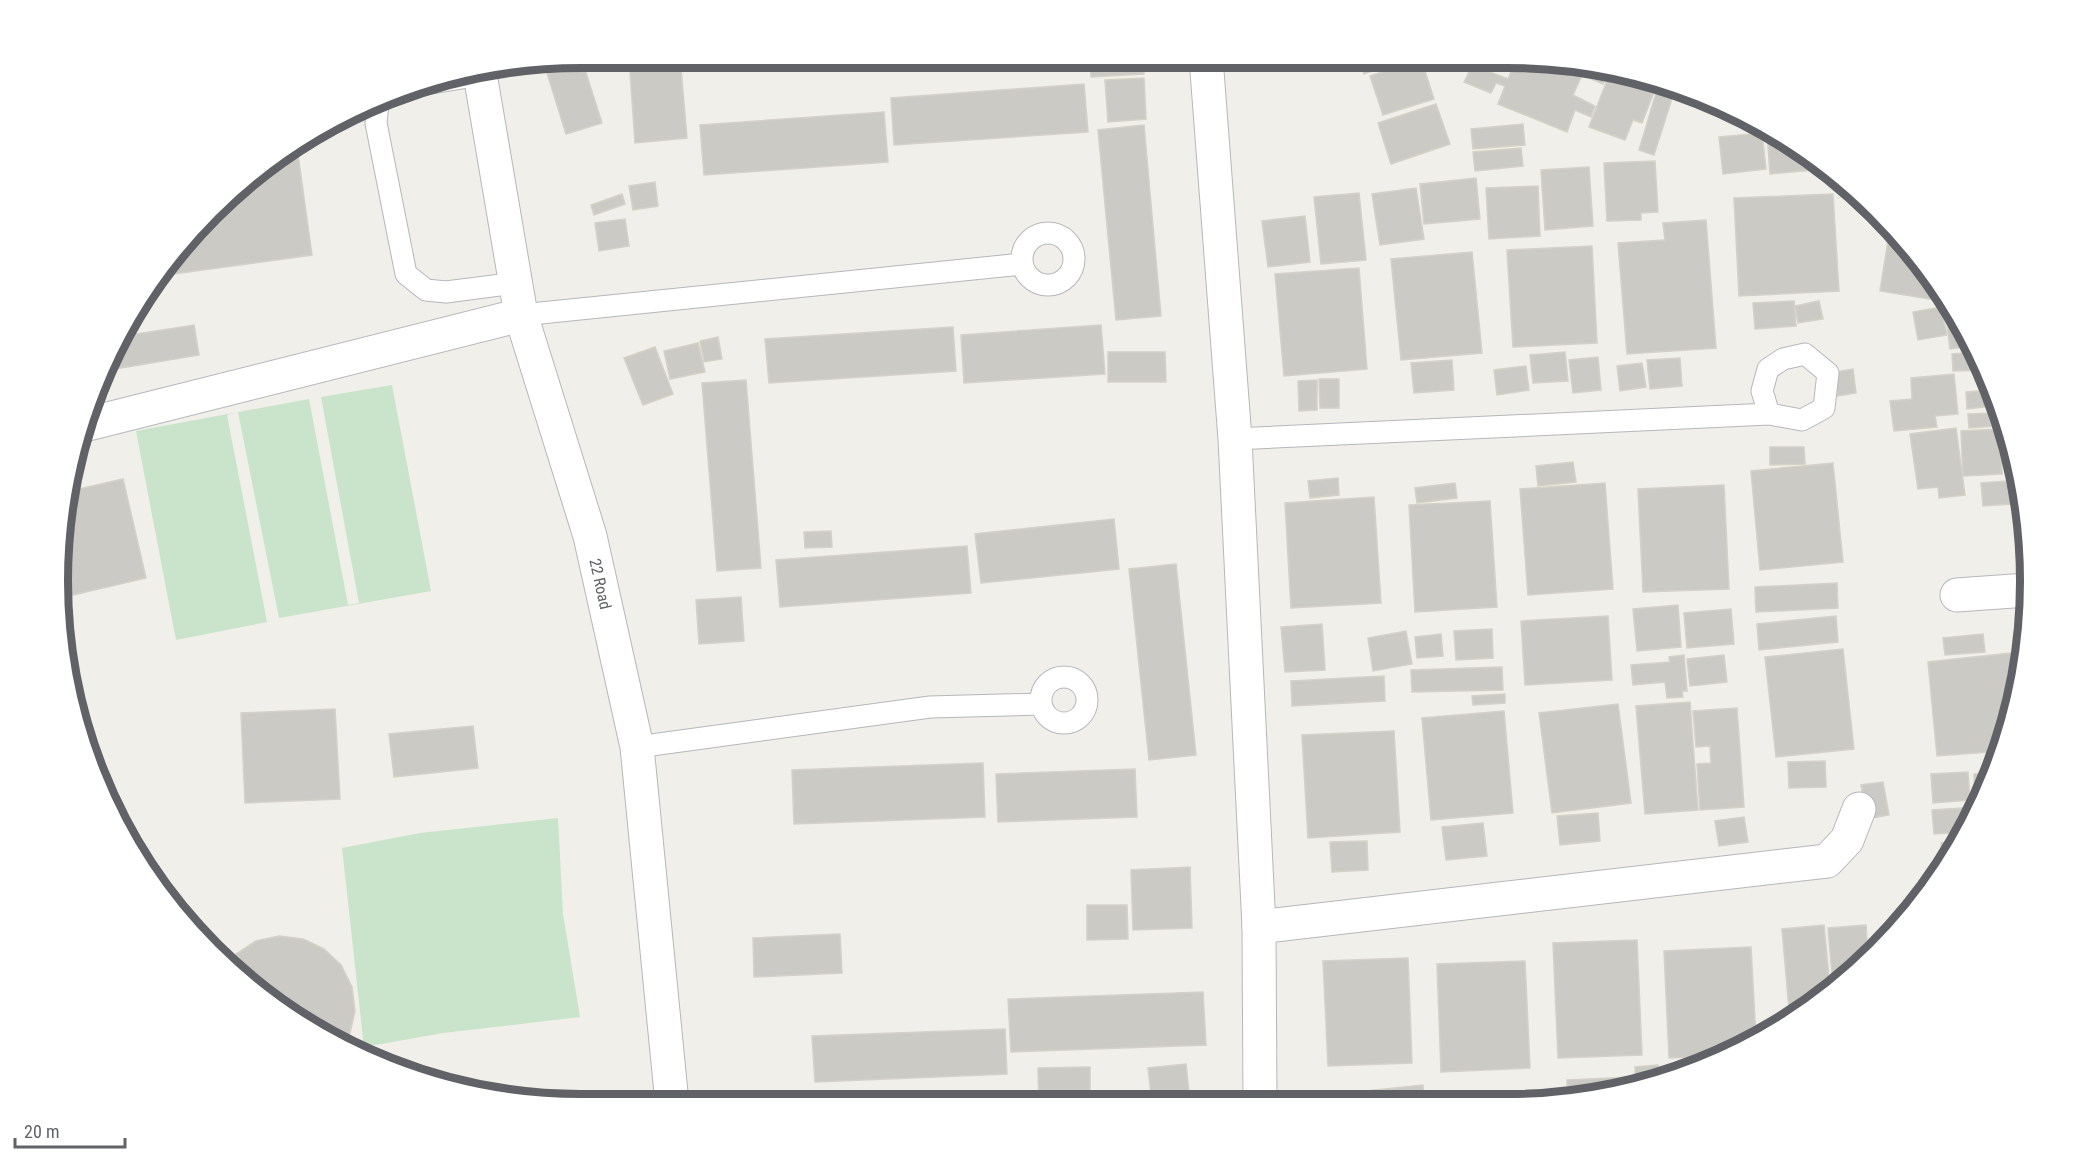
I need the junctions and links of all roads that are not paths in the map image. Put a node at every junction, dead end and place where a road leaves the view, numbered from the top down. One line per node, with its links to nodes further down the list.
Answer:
1 (1207, 68): 9 (street)
2 (481, 77): 5 (street, 22 Road)
3 (377, 110): 5 (lane)
4 (1022, 264): 6 (lane)
5 (516, 283): 6 (street, 22 Road)
6 (521, 315): 8 (street); 13 (street, 22 Road)
7 (1769, 414): 9 (lane)
8 (93, 423)
9 (1235, 439): 15 (street)
10 (2019, 591): 11 (street)
11 (1957, 595)
12 (1041, 704): 13 (lane)
13 (637, 747): 16 (street, 22 Road)
14 (1859, 809): 15 (street)
15 (1259, 927): 17 (street)
16 (671, 1094)
17 (1260, 1094)

